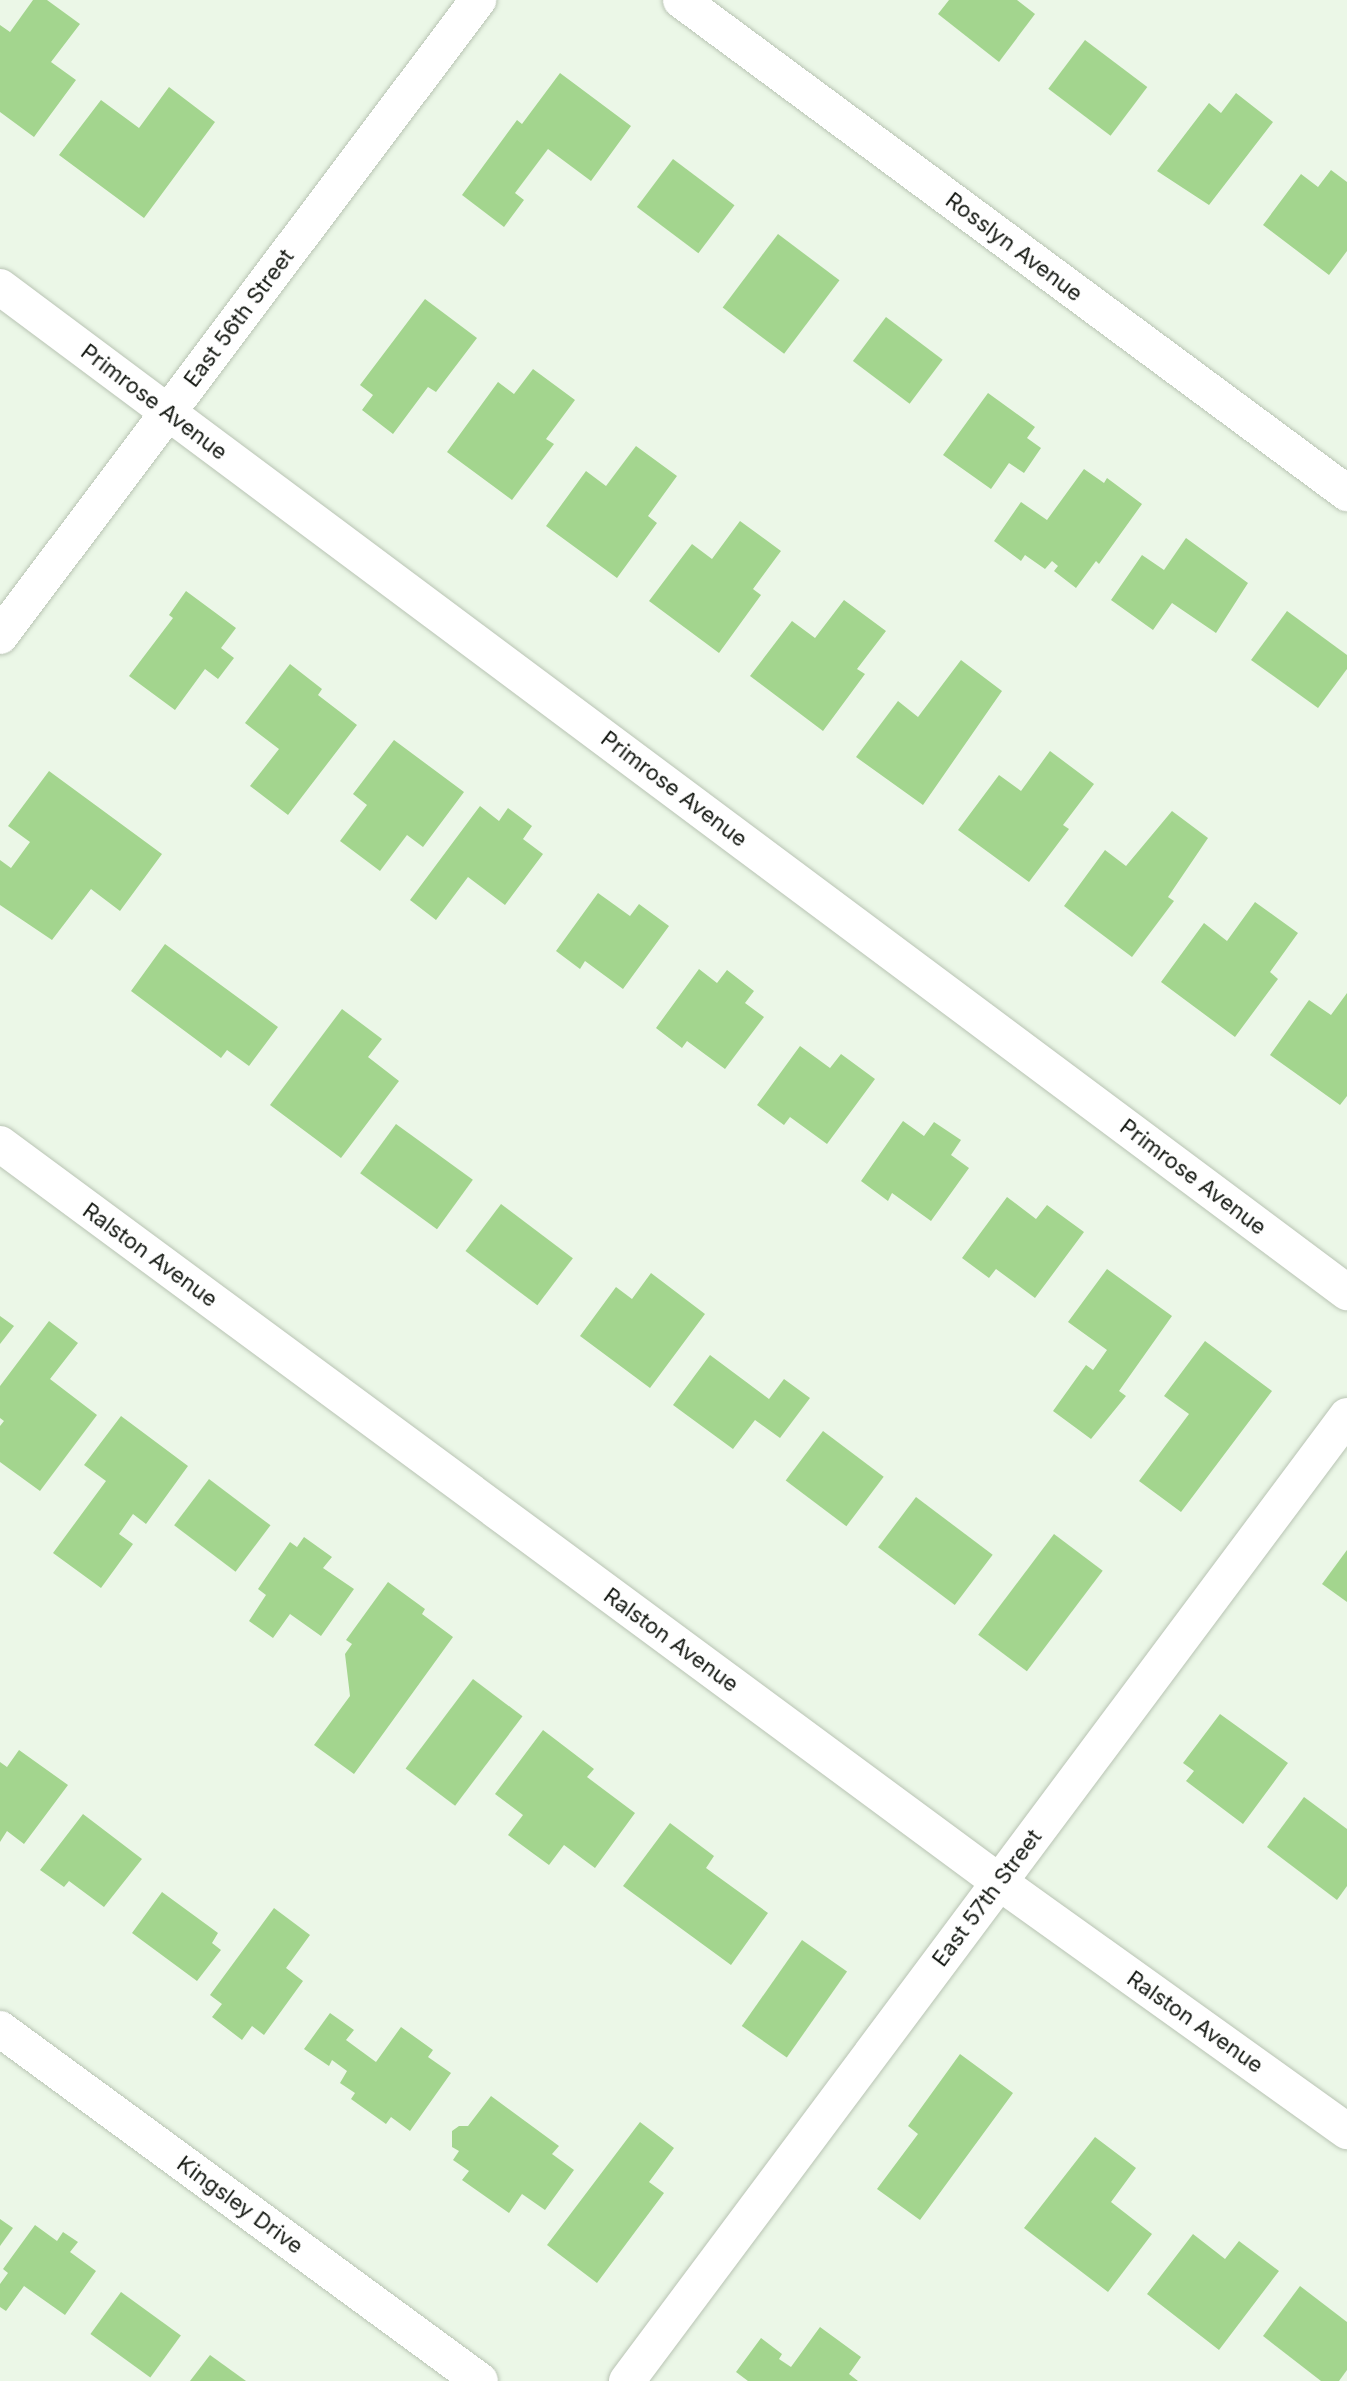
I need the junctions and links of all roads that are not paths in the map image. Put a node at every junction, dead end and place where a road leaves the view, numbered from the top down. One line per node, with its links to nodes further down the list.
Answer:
1 (478, 0): 4 (street, East 56th Street)
2 (681, 0): 5 (street, Rosslyn Avenue)
3 (0, 287): 4 (street, Primrose Avenue)
4 (168, 412): 6 (street, East 56th Street); 8 (street, Primrose Avenue)
5 (1347, 493)
6 (0, 636)
7 (0, 1144): 10 (street, Ralston Avenue)
8 (1347, 1292)
9 (1347, 1416): 10 (street, East 57th Street)
10 (999, 1882): 12 (street, Ralston Avenue); 14 (street, East 57th Street)
11 (0, 2029): 13 (street, Kingsley Drive)
12 (1347, 2131)
13 (480, 2381)
14 (627, 2381)

